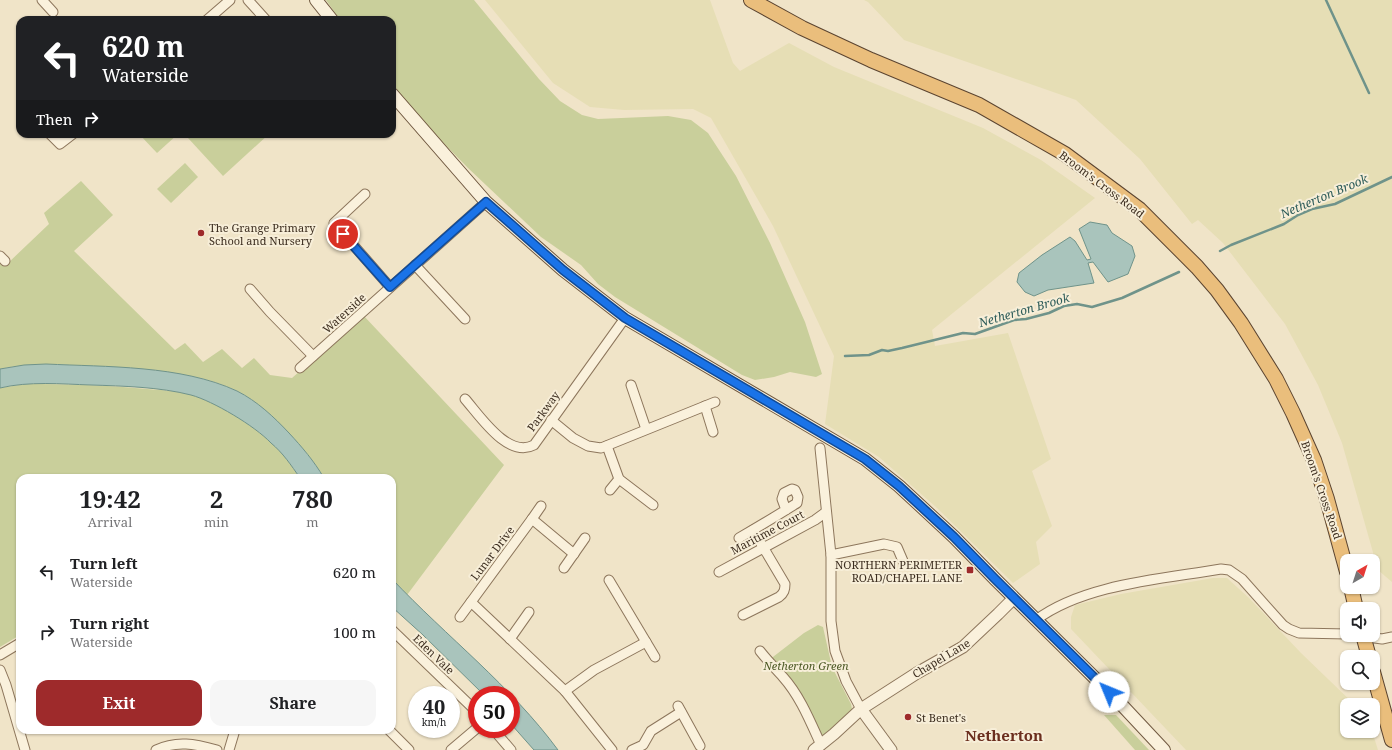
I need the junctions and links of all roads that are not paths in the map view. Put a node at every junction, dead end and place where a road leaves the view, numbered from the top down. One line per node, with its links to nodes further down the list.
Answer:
1 (42, 0): 6 (street)
2 (230, 0): 7 (street)
3 (248, 0): 8 (street)
4 (316, 0): 9 (main road)
5 (751, 0): 43 (highway, Broom's Cross Road)
6 (53, 12)
7 (212, 16)
8 (262, 16)
9 (329, 16)
10 (396, 99): 14 (main road)
11 (54, 138): 12 (street)
12 (68, 138)
13 (365, 194): 16 (street)
14 (486, 202): 15 (street, Waterside); 18 (main road)
15 (415, 265): 16 (street, Waterside); 19 (street)
16 (390, 287): 20 (street, Waterside)
17 (250, 289): 20 (street)
18 (625, 318): 26 (street, Parkway); 49 (main road)
19 (465, 319)
20 (313, 356): 21 (street, Waterside)
21 (300, 368)
22 (630, 384): 27 (street)
23 (465, 399): 26 (street, Parkway)
24 (715, 402): 25 (street)
25 (705, 406): 27 (street); 28 (street)
26 (552, 420): 29 (street)
27 (646, 429): 29 (street)
28 (713, 432)
29 (607, 446): 31 (street)
30 (820, 448): 36 (street)
31 (619, 479): 32 (street); 33 (street)
32 (610, 490)
33 (653, 505)
34 (540, 506): 37 (street, Lunar Drive)
35 (786, 510): 38 (street)
36 (826, 512): 41 (street, Maritime Court); 44 (street)
37 (532, 520): 42 (street); 50 (street, Lunar Drive)
38 (753, 530): 40 (street); 41 (street)
39 (586, 538): 42 (street)
40 (739, 538)
41 (764, 548): 47 (street, Maritime Court); 52 (street)
42 (574, 554): 46 (street)
43 (1342, 554)
44 (831, 555): 45 (street); 69 (street)
45 (903, 561)
46 (564, 568)
47 (719, 572)
48 (609, 580): 60 (street)
49 (1014, 598): 54 (main road); 69 (street, Chapel Lane)
50 (471, 602): 53 (street, Lunar Drive); 58 (street)
51 (529, 612): 58 (street)
52 (743, 615)
53 (460, 617)
54 (1036, 620): 56 (street); 90 (main road)
55 (396, 634): 68 (street, Eden Vale)
56 (1340, 634)
57 (1392, 637): 59 (street)
58 (510, 639): 67 (street)
59 (1380, 639)
60 (646, 642): 64 (street); 67 (street)
61 (16, 645): 63 (street)
62 (760, 651): 79 (street)
63 (0, 655)
64 (655, 657)
65 (0, 670): 70 (street)
66 (1378, 690): 76 (highway)
67 (565, 691): 87 (street)
68 (468, 703)
69 (861, 709): 79 (street); 89 (street)
70 (16, 719)
71 (20, 734): 80 (street)
72 (234, 734): 83 (street)
73 (393, 734): 84 (street)
74 (468, 736): 85 (street)
75 (501, 738): 86 (street)
76 (1392, 740)
77 (700, 746): 78 (street)
78 (644, 747): 88 (street)
79 (817, 748)
80 (25, 750)
81 (156, 750): 82 (street)
82 (217, 750)
83 (229, 750)
84 (409, 750)
85 (451, 750)
86 (511, 750)
87 (612, 750)
88 (632, 750)
89 (891, 750)
90 (1164, 750)

